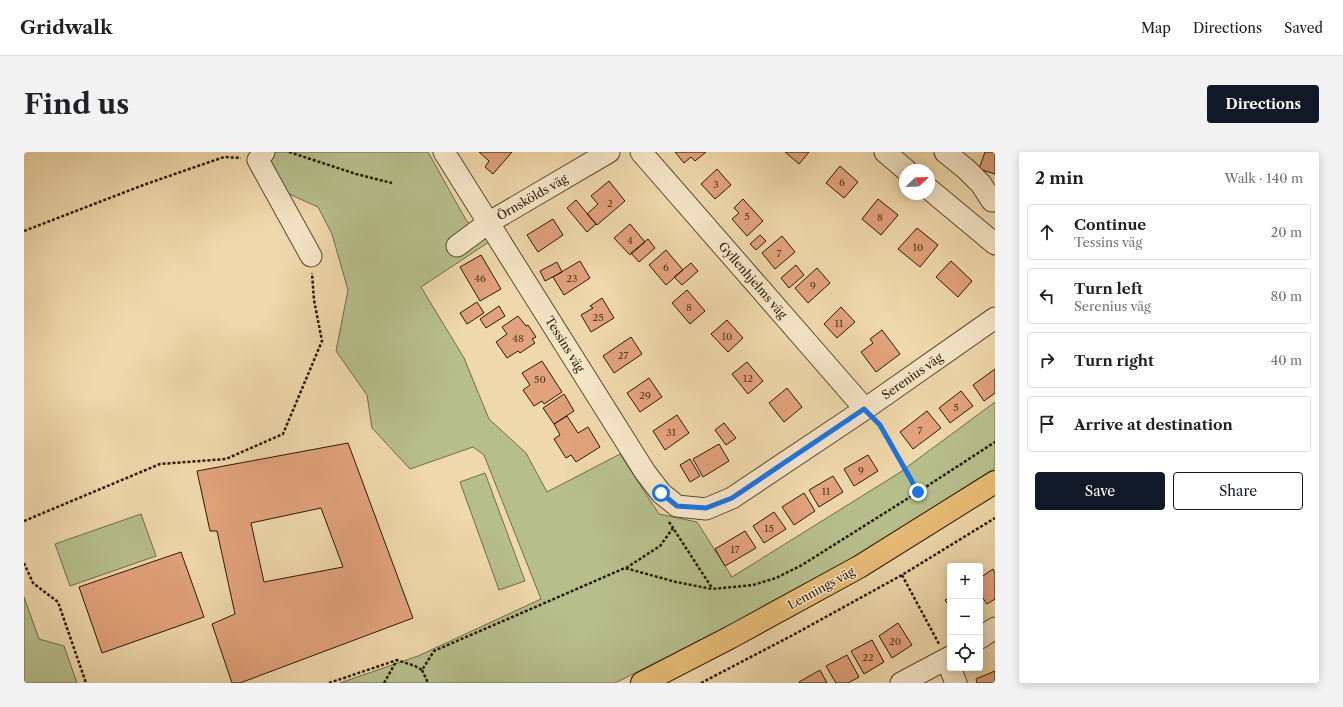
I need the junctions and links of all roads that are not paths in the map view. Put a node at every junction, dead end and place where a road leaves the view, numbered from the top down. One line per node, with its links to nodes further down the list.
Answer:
1 (444, 152): 10 (street, Tessins väg)
2 (609, 152): 10 (street, Örnskölds väg)
3 (641, 152): 16 (street, Gyllenhjelms väg)
4 (884, 152): 7 (street)
5 (945, 152): 9 (street)
6 (261, 156): 14 (street)
7 (899, 164)
8 (935, 194): 11 (street)
9 (994, 201): 11 (street)
10 (488, 223): 13 (street, Örnskölds väg); 18 (street, Tessins väg)
11 (971, 224): 12 (street)
12 (995, 244)
13 (457, 246)
14 (311, 256)
15 (995, 318): 16 (street, Serenius väg)
16 (864, 409): 18 (street, Serenius väg)
17 (995, 482): 23 (main road, Lennings väg)
18 (706, 508)
19 (995, 628): 20 (street)
20 (983, 636)
21 (947, 664): 24 (street)
22 (952, 671): 25 (street)
23 (642, 683)
24 (901, 683)
25 (956, 683)

